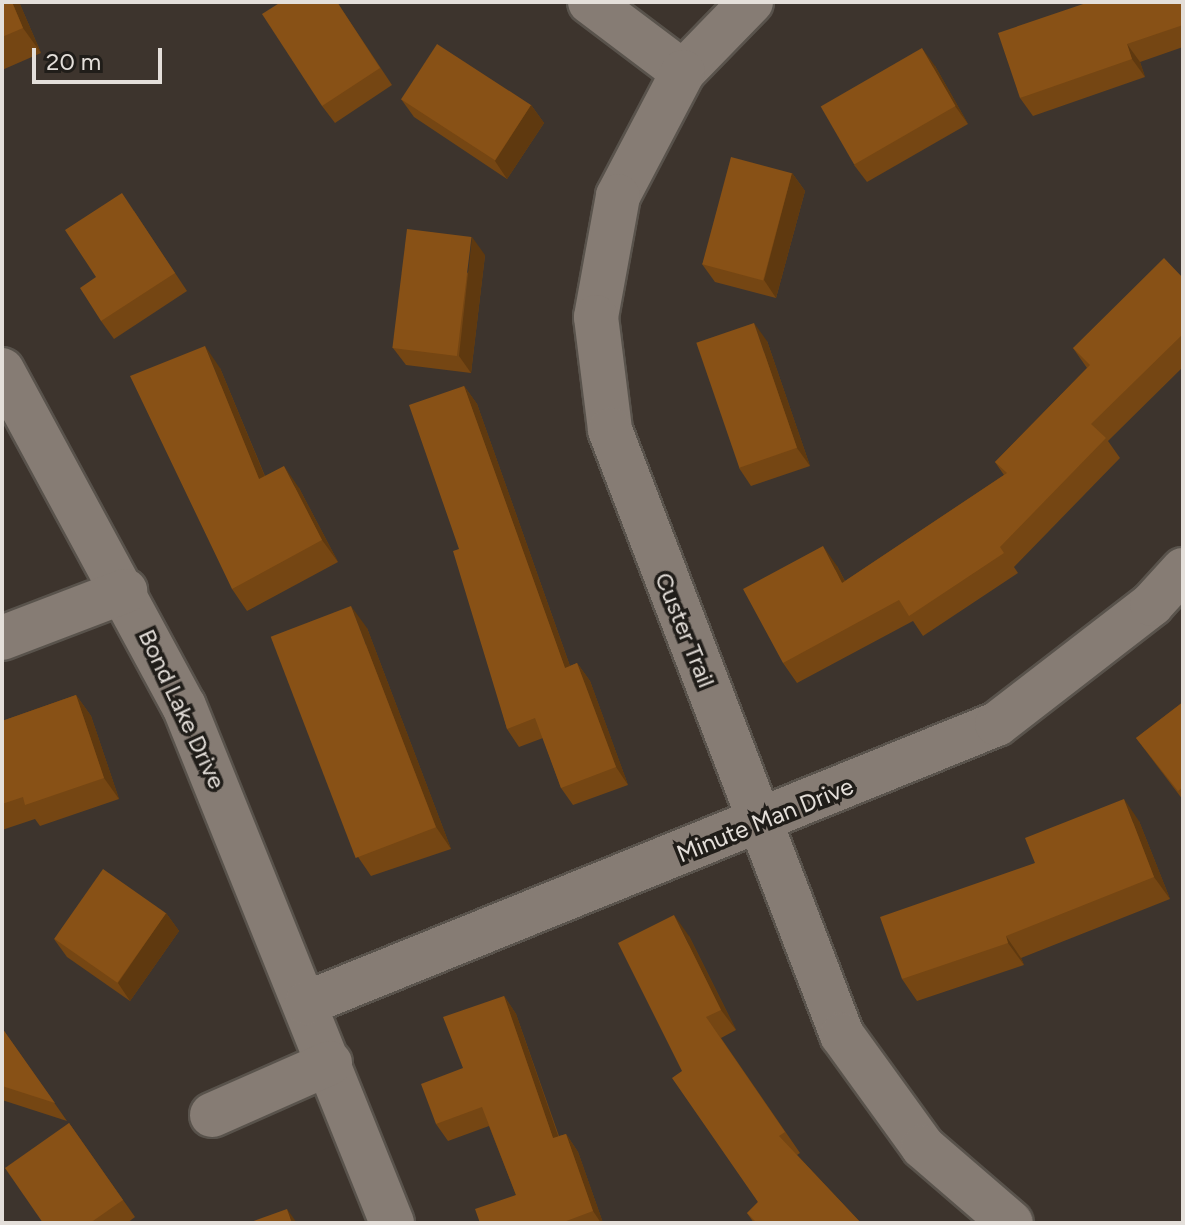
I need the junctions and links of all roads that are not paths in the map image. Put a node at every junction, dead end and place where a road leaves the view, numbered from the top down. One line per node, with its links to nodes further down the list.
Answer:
1 (590, 2): 3 (street)
2 (751, 2): 3 (street, Custer Trail)
3 (683, 72): 8 (street, Custer Trail)
4 (2, 370): 6 (street, Bond Lake Drive)
5 (1183, 570): 8 (street, Minute Man Drive)
6 (125, 591): 7 (street); 9 (street, Bond Lake Drive)
7 (2, 638)
8 (764, 822): 9 (street, Minute Man Drive); 13 (street, Custer Trail)
9 (307, 1003): 10 (street, Bond Lake Drive)
10 (330, 1063): 11 (street); 12 (street, Bond Lake Drive)
11 (212, 1115)
12 (392, 1223)
13 (1011, 1223)

